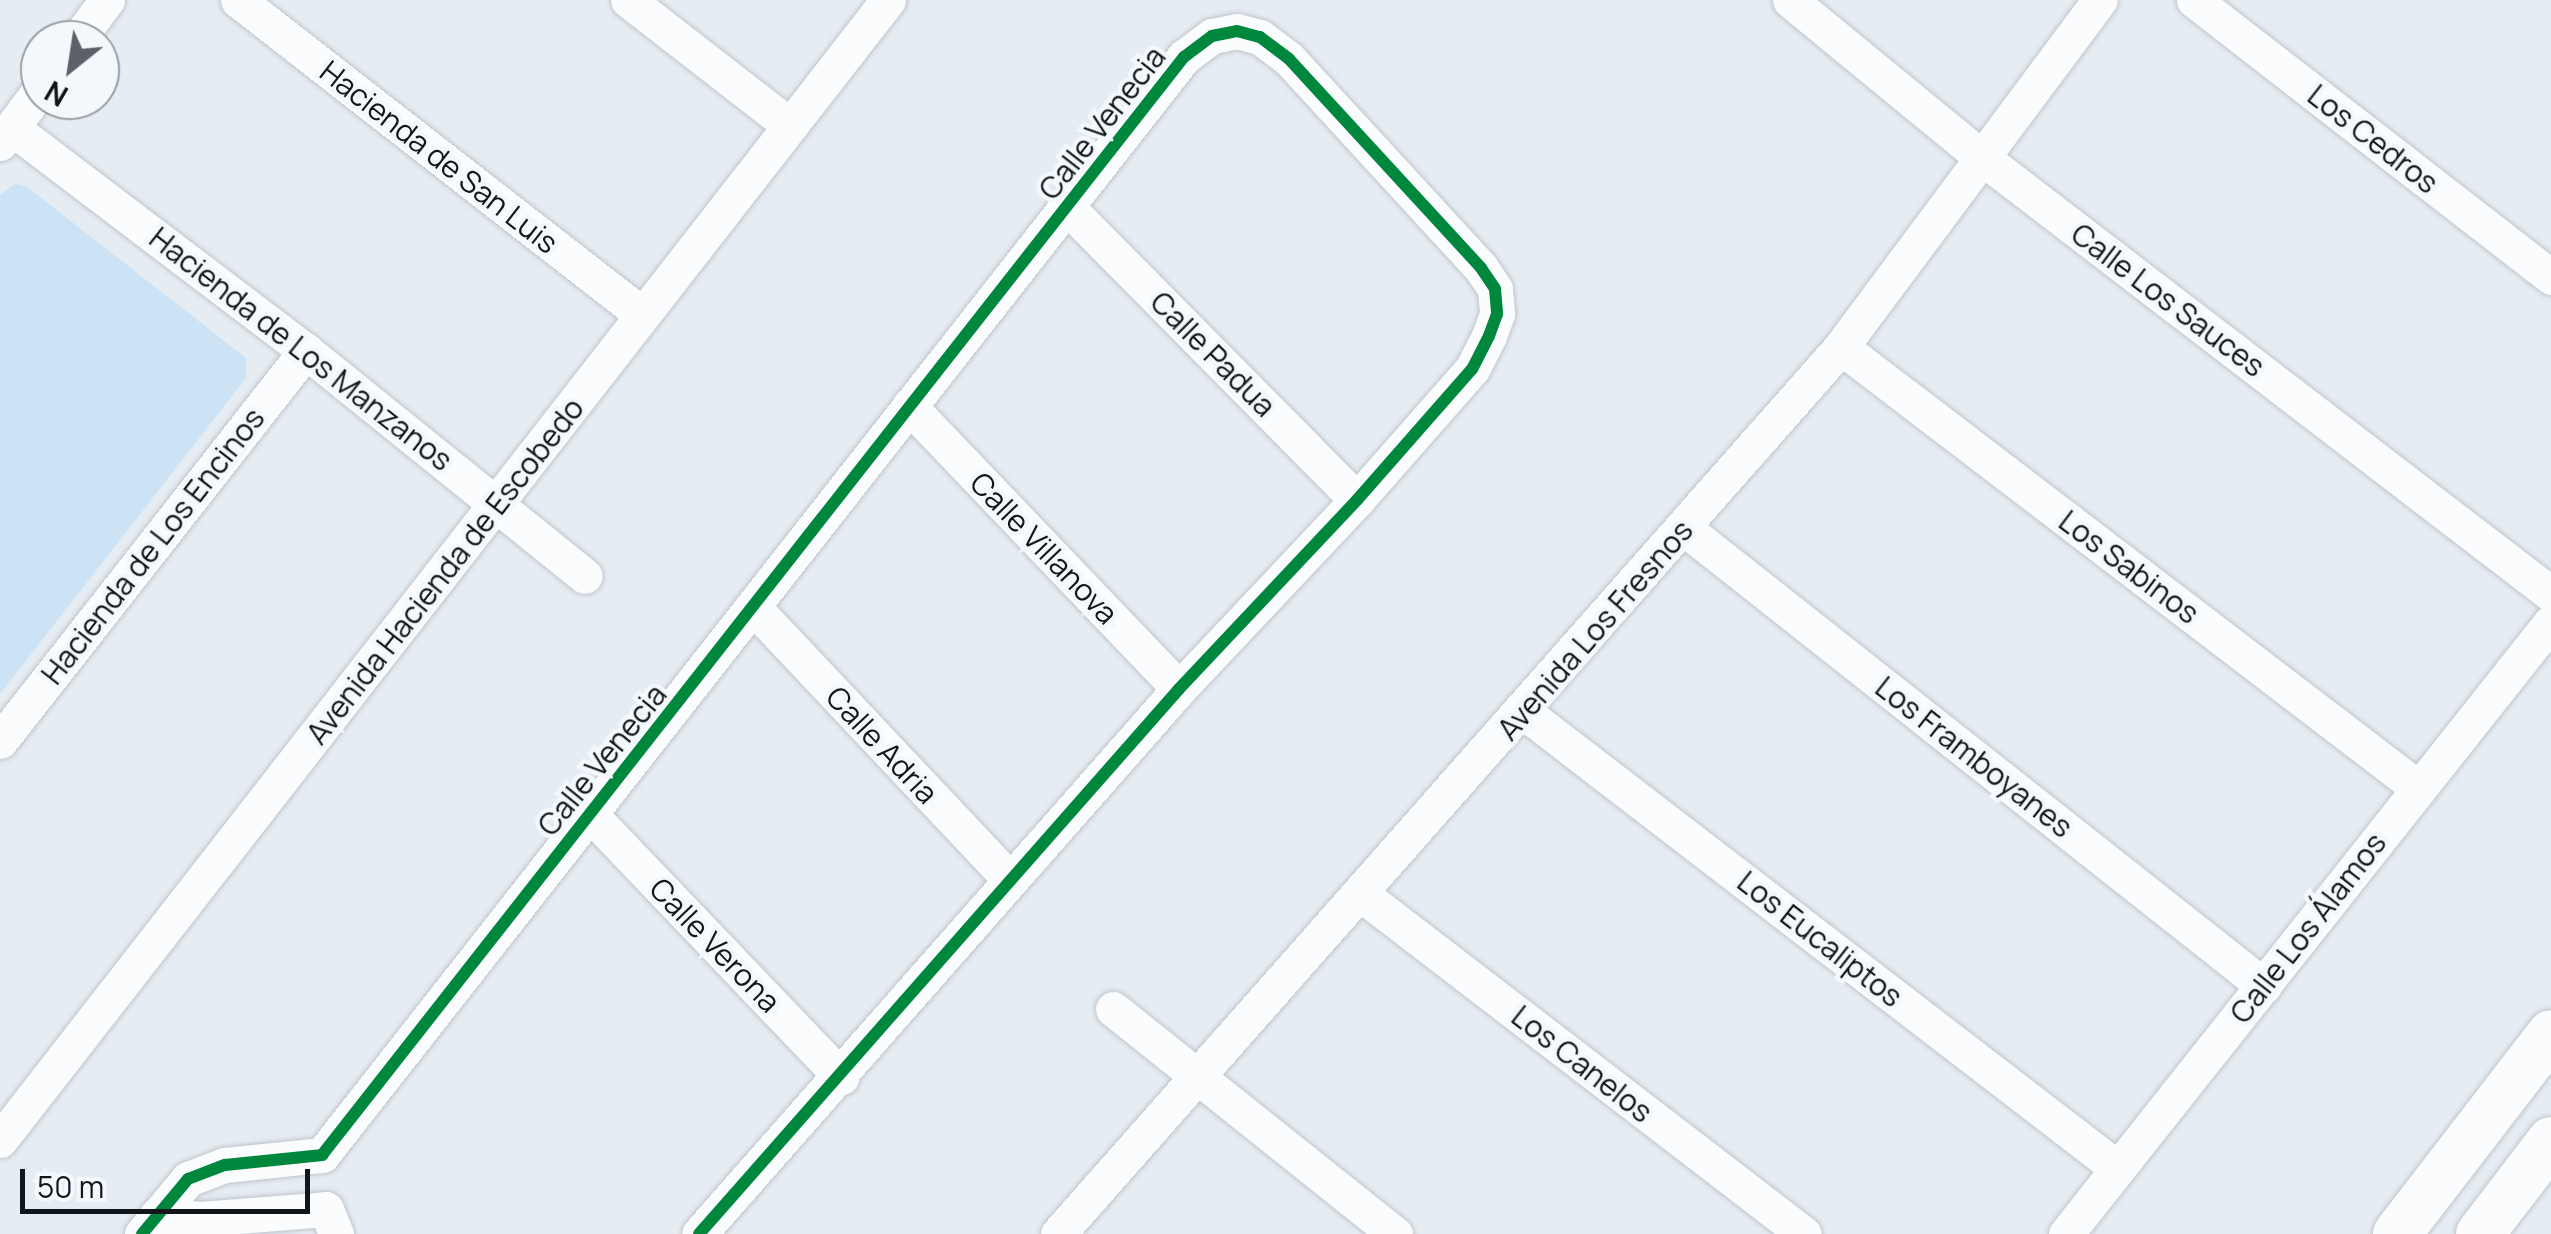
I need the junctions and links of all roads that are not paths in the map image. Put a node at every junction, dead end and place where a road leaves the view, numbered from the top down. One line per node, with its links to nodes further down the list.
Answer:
1 (238, 0): 12 (street, Hacienda de San Luis)
2 (628, 0): 7 (street)
3 (888, 0): 7 (street, Avenida Hacienda de Escobedo)
4 (1790, 0): 9 (street, Calle Los Sauces)
5 (2100, 0): 9 (street, Avenida Los Fresnos)
6 (2194, 0): 11 (street, Los Cedros)
7 (789, 124): 12 (street, Avenida Hacienda de Escobedo)
8 (6, 135): 14 (street, Hacienda de Los Manzanos)
9 (1980, 156): 13 (street, Avenida Los Fresnos); 20 (street, Calle Los Sauces)
10 (1068, 208): 15 (street, Calle Venecia); 16 (street, Calle Padua); 16 (street, Calle Venecia)
11 (2551, 277)
12 (640, 313): 17 (street, Avenida Hacienda de Escobedo)
13 (1841, 346): 18 (street, Avenida Los Fresnos); 26 (street, Los Sabinos)
14 (306, 351): 17 (street, Hacienda de Los Manzanos); 25 (street, Hacienda de Los Encinos)
15 (909, 406): 21 (street, Calle Venecia); 23 (street, Calle Villanova)
16 (1357, 500): 23 (street, Calle Venecia)
17 (500, 504): 19 (street, Hacienda de Los Manzanos); 35 (street, Avenida Hacienda de Escobedo)
18 (1684, 528): 24 (street, Avenida Los Fresnos); 30 (street, Los Framboyanes)
19 (585, 576)
20 (2551, 594)
21 (755, 610): 27 (street, Calle Venecia); 28 (street, Calle Adria)
22 (2551, 622): 26 (street, Calle Los Álamos)
23 (1179, 689): 28 (street, Calle Venecia)
24 (1524, 712): 29 (street, Avenida Los Fresnos); 37 (street, Los Eucaliptos)
25 (0, 741)
26 (2417, 787): 30 (street, Calle Los Álamos)
27 (590, 814): 33 (street, Calle Verona); 39 (street, Calle Venecia)
28 (1010, 880): 33 (street, Calle Venecia)
29 (1362, 894): 34 (street, Avenida Los Fresnos); 43 (street, Los Canelos)
30 (2264, 986): 37 (street, Calle Los Álamos)
31 (1114, 1010): 34 (street)
32 (2551, 1034): 45 (street)
33 (841, 1077): 40 (street, Calle Venecia)
34 (1194, 1077): 41 (street, Avenida Los Fresnos); 42 (street)
35 (0, 1140)
36 (2551, 1141): 46 (street)
37 (2116, 1166): 44 (street, Calle Los Álamos)
38 (331, 1221): 39 (street, Calle Venecia)
39 (150, 1225)
40 (699, 1234)
41 (1058, 1234)
42 (1395, 1234)
43 (1804, 1234)
44 (2066, 1234)
45 (2396, 1234)
46 (2480, 1234)

